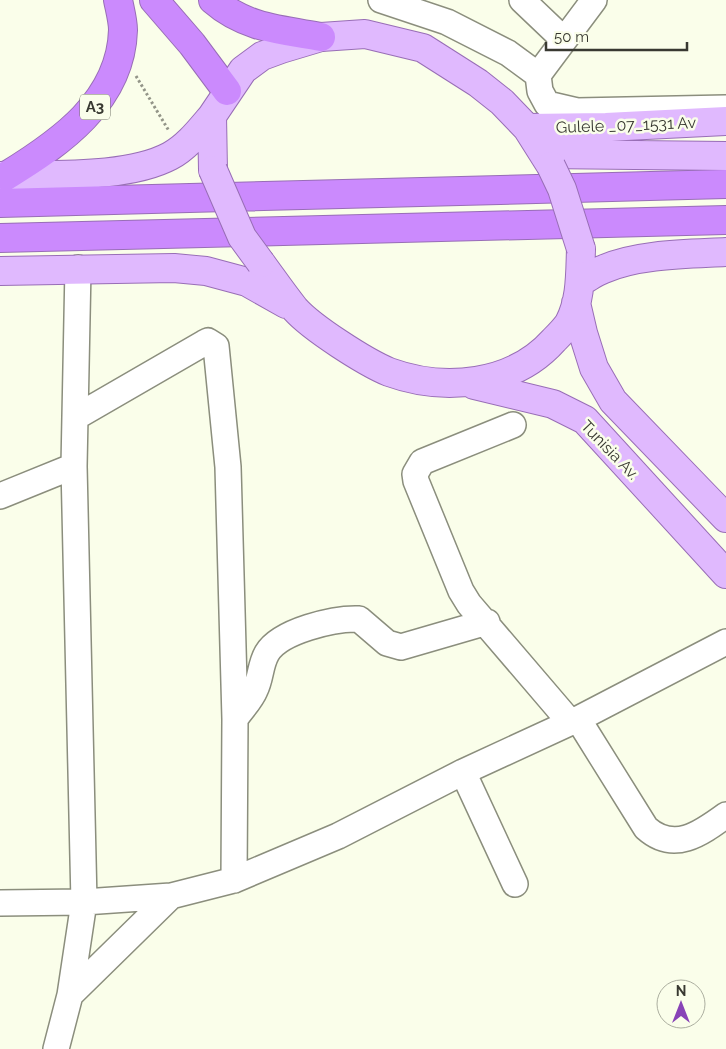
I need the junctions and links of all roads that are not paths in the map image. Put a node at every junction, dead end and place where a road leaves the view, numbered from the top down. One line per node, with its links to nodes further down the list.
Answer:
1 (118, 0): 17 (highway, A3)
2 (154, 0): 10 (highway)
3 (213, 0): 7 (highway)
4 (381, 0): 9 (street)
5 (522, 0): 8 (street)
6 (594, 0): 8 (street)
7 (321, 37): 10 (main road); 14 (main road)
8 (564, 40): 9 (street)
9 (538, 75): 11 (street, Gulele _07_1531 Av)
10 (227, 91): 12 (main road)
11 (726, 108)
12 (212, 116): 17 (main road); 26 (main road, bridge)
13 (726, 121): 14 (main road, Gulele _07_1531 Av)
14 (527, 128): 16 (main road)
15 (726, 156): 16 (main road, Gulele _07_1531 Av)
16 (548, 160): 25 (main road, bridge)
17 (3, 176)
18 (726, 184): 19 (highway)
19 (0, 203)
20 (726, 220): 21 (highway)
21 (0, 238)
22 (726, 252): 25 (main road)
23 (78, 268): 24 (main road); 26 (main road); 28 (street)
24 (0, 271)
25 (578, 293): 27 (main road); 32 (main road)
26 (296, 310): 27 (main road)
27 (460, 383): 33 (main road, Tunisia Av.)
28 (76, 417): 30 (street); 36 (street)
29 (512, 425): 34 (street)
30 (74, 466): 31 (street); 43 (street)
31 (0, 496)
32 (726, 518)
33 (726, 574)
34 (487, 622): 36 (street); 37 (street)
35 (726, 642): 37 (street)
36 (235, 719): 40 (street)
37 (574, 720): 38 (street); 39 (street)
38 (463, 772): 40 (street); 41 (street)
39 (726, 815)
40 (234, 880): 42 (street)
41 (515, 884)
42 (171, 896): 43 (street); 45 (street)
43 (84, 902): 44 (street); 45 (street)
44 (0, 903)
45 (70, 996): 46 (street)
46 (56, 1049)

